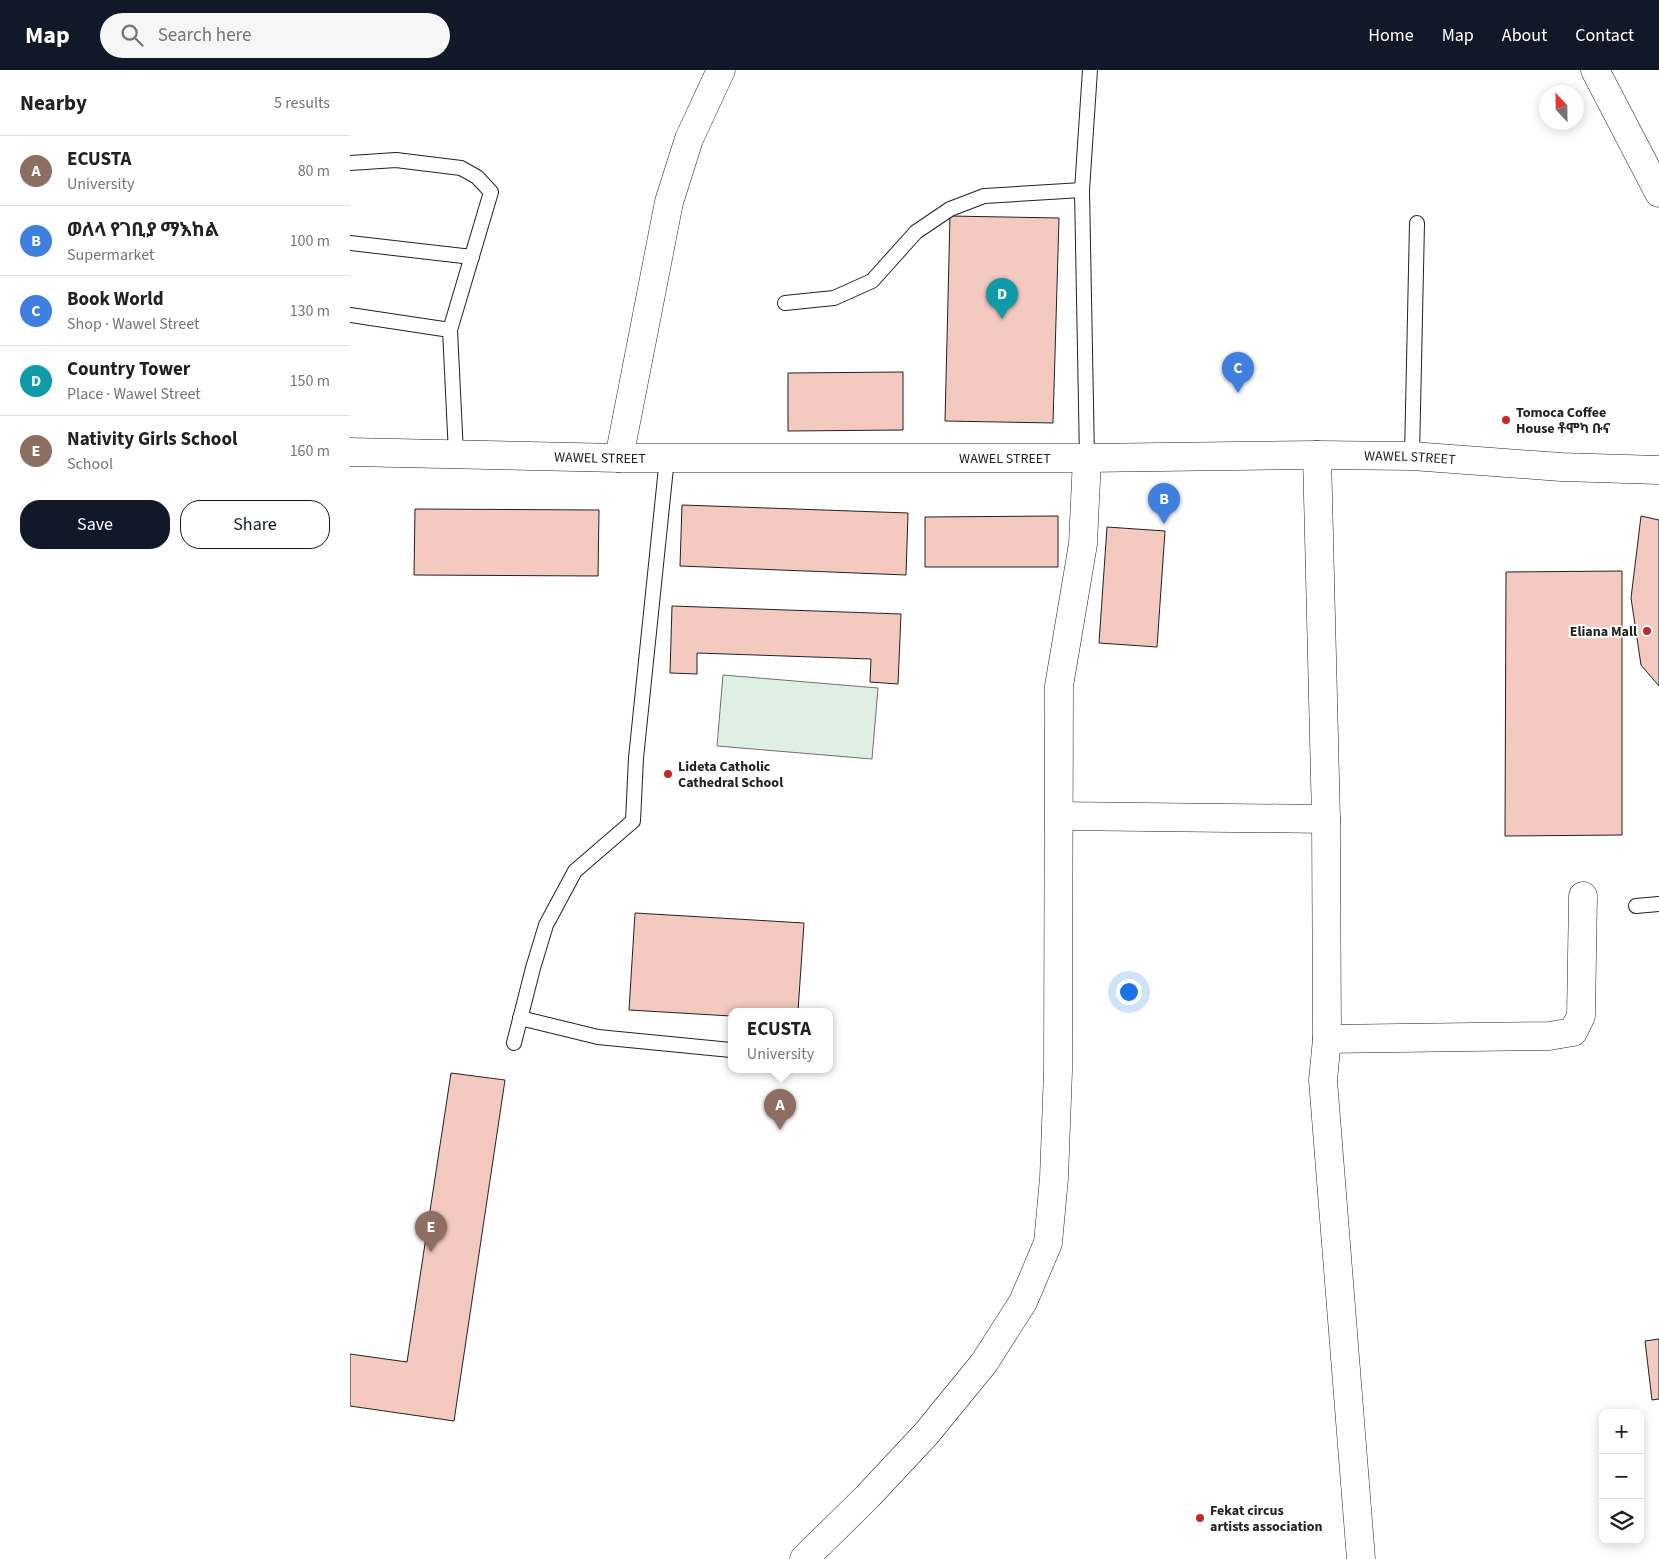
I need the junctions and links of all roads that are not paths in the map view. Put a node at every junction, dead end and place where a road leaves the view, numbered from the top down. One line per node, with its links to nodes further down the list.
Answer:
1 (721, 70): 17 (street)
2 (1090, 70): 5 (lane)
3 (1595, 70): 6 (street)
4 (350, 163): 9 (lane)
5 (1082, 190): 10 (lane); 19 (lane)
6 (1659, 193)
7 (1417, 223): 16 (lane)
8 (350, 243): 9 (lane)
9 (472, 257): 12 (lane)
10 (785, 304)
11 (350, 315): 12 (lane)
12 (450, 330): 14 (lane)
13 (350, 452): 14 (street, WAWEL STREET)
14 (456, 454): 17 (street, WAWEL STREET)
15 (1317, 455): 16 (street, WAWEL STREET); 19 (street, WAWEL STREET); 22 (street)
16 (1412, 456): 20 (street, WAWEL STREET)
17 (619, 458): 18 (street, WAWEL STREET)
18 (667, 458): 19 (street, WAWEL STREET); 26 (lane)
19 (1087, 458): 21 (street)
20 (1659, 470)
21 (1059, 816): 22 (street); 30 (street)
22 (1326, 819): 27 (street)
23 (1583, 896): 27 (street)
24 (1659, 904): 25 (lane)
25 (1636, 906)
26 (520, 1018): 28 (lane); 29 (lane)
27 (1327, 1039): 31 (street)
28 (514, 1044)
29 (728, 1050)
30 (804, 1559)
31 (1361, 1559)

